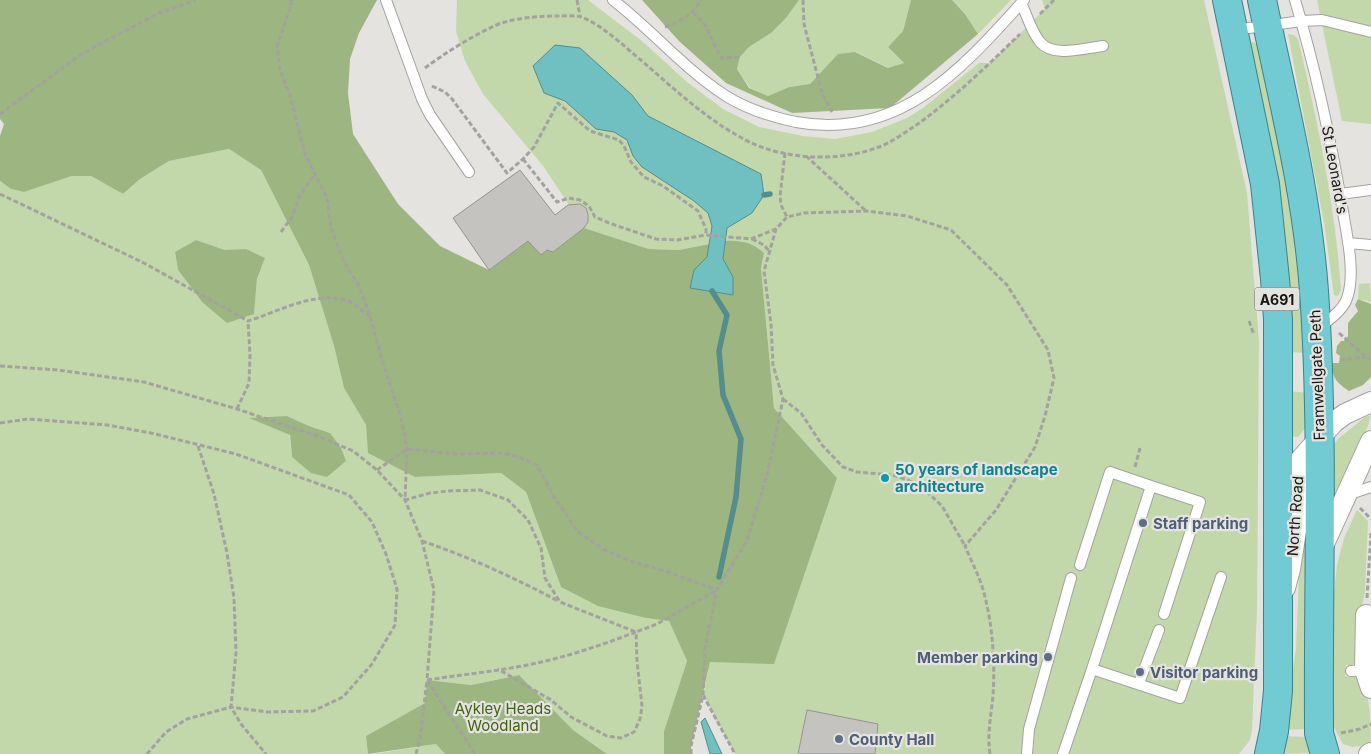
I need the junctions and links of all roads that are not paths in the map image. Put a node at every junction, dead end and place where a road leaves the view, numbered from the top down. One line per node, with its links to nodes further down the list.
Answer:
1 (386, 0): 11 (lane)
2 (614, 0): 5 (lane)
3 (1226, 0): 8 (highway, A691)
4 (1295, 0): 7 (lane, St Leonard's)
5 (1022, 2): 10 (lane)
6 (1265, 13): 7 (lane); 8 (lane); 16 (highway, Framwellgate Peth / A691)
7 (1302, 21): 9 (lane); 13 (lane, St Leonard's)
8 (1233, 30): 27 (highway, A691)
9 (1371, 32)
10 (1103, 46)
11 (469, 172)
12 (1371, 190): 13 (lane)
13 (1340, 194): 14 (lane, St Leonard's)
14 (1348, 243): 15 (lane); 16 (lane, St Leonard's)
15 (1371, 246)
16 (1327, 332): 18 (highway, Framwellgate Peth / A691)
17 (1371, 402): 18 (street, North Road)
18 (1319, 438): 23 (highway, Framwellgate Peth / A691); 27 (street, North Road)
19 (1371, 442): 22 (street, North Road)
20 (1151, 486): 24 (lane); 28 (lane); 31 (lane)
21 (1371, 487): 22 (lane)
22 (1347, 495): 23 (street, North Road)
23 (1321, 550): 37 (highway, Framwellgate Peth / A691)
24 (1080, 566)
25 (1220, 576): 33 (lane)
26 (1071, 578): 34 (lane)
27 (1278, 603): 36 (highway, A691)
28 (1164, 614)
29 (1366, 615): 32 (street)
30 (1159, 630): 33 (lane)
31 (1092, 668): 33 (lane); 35 (lane)
32 (1362, 677)
33 (1139, 683)
34 (1027, 754)
35 (1063, 754)
36 (1269, 754)
37 (1325, 754)

